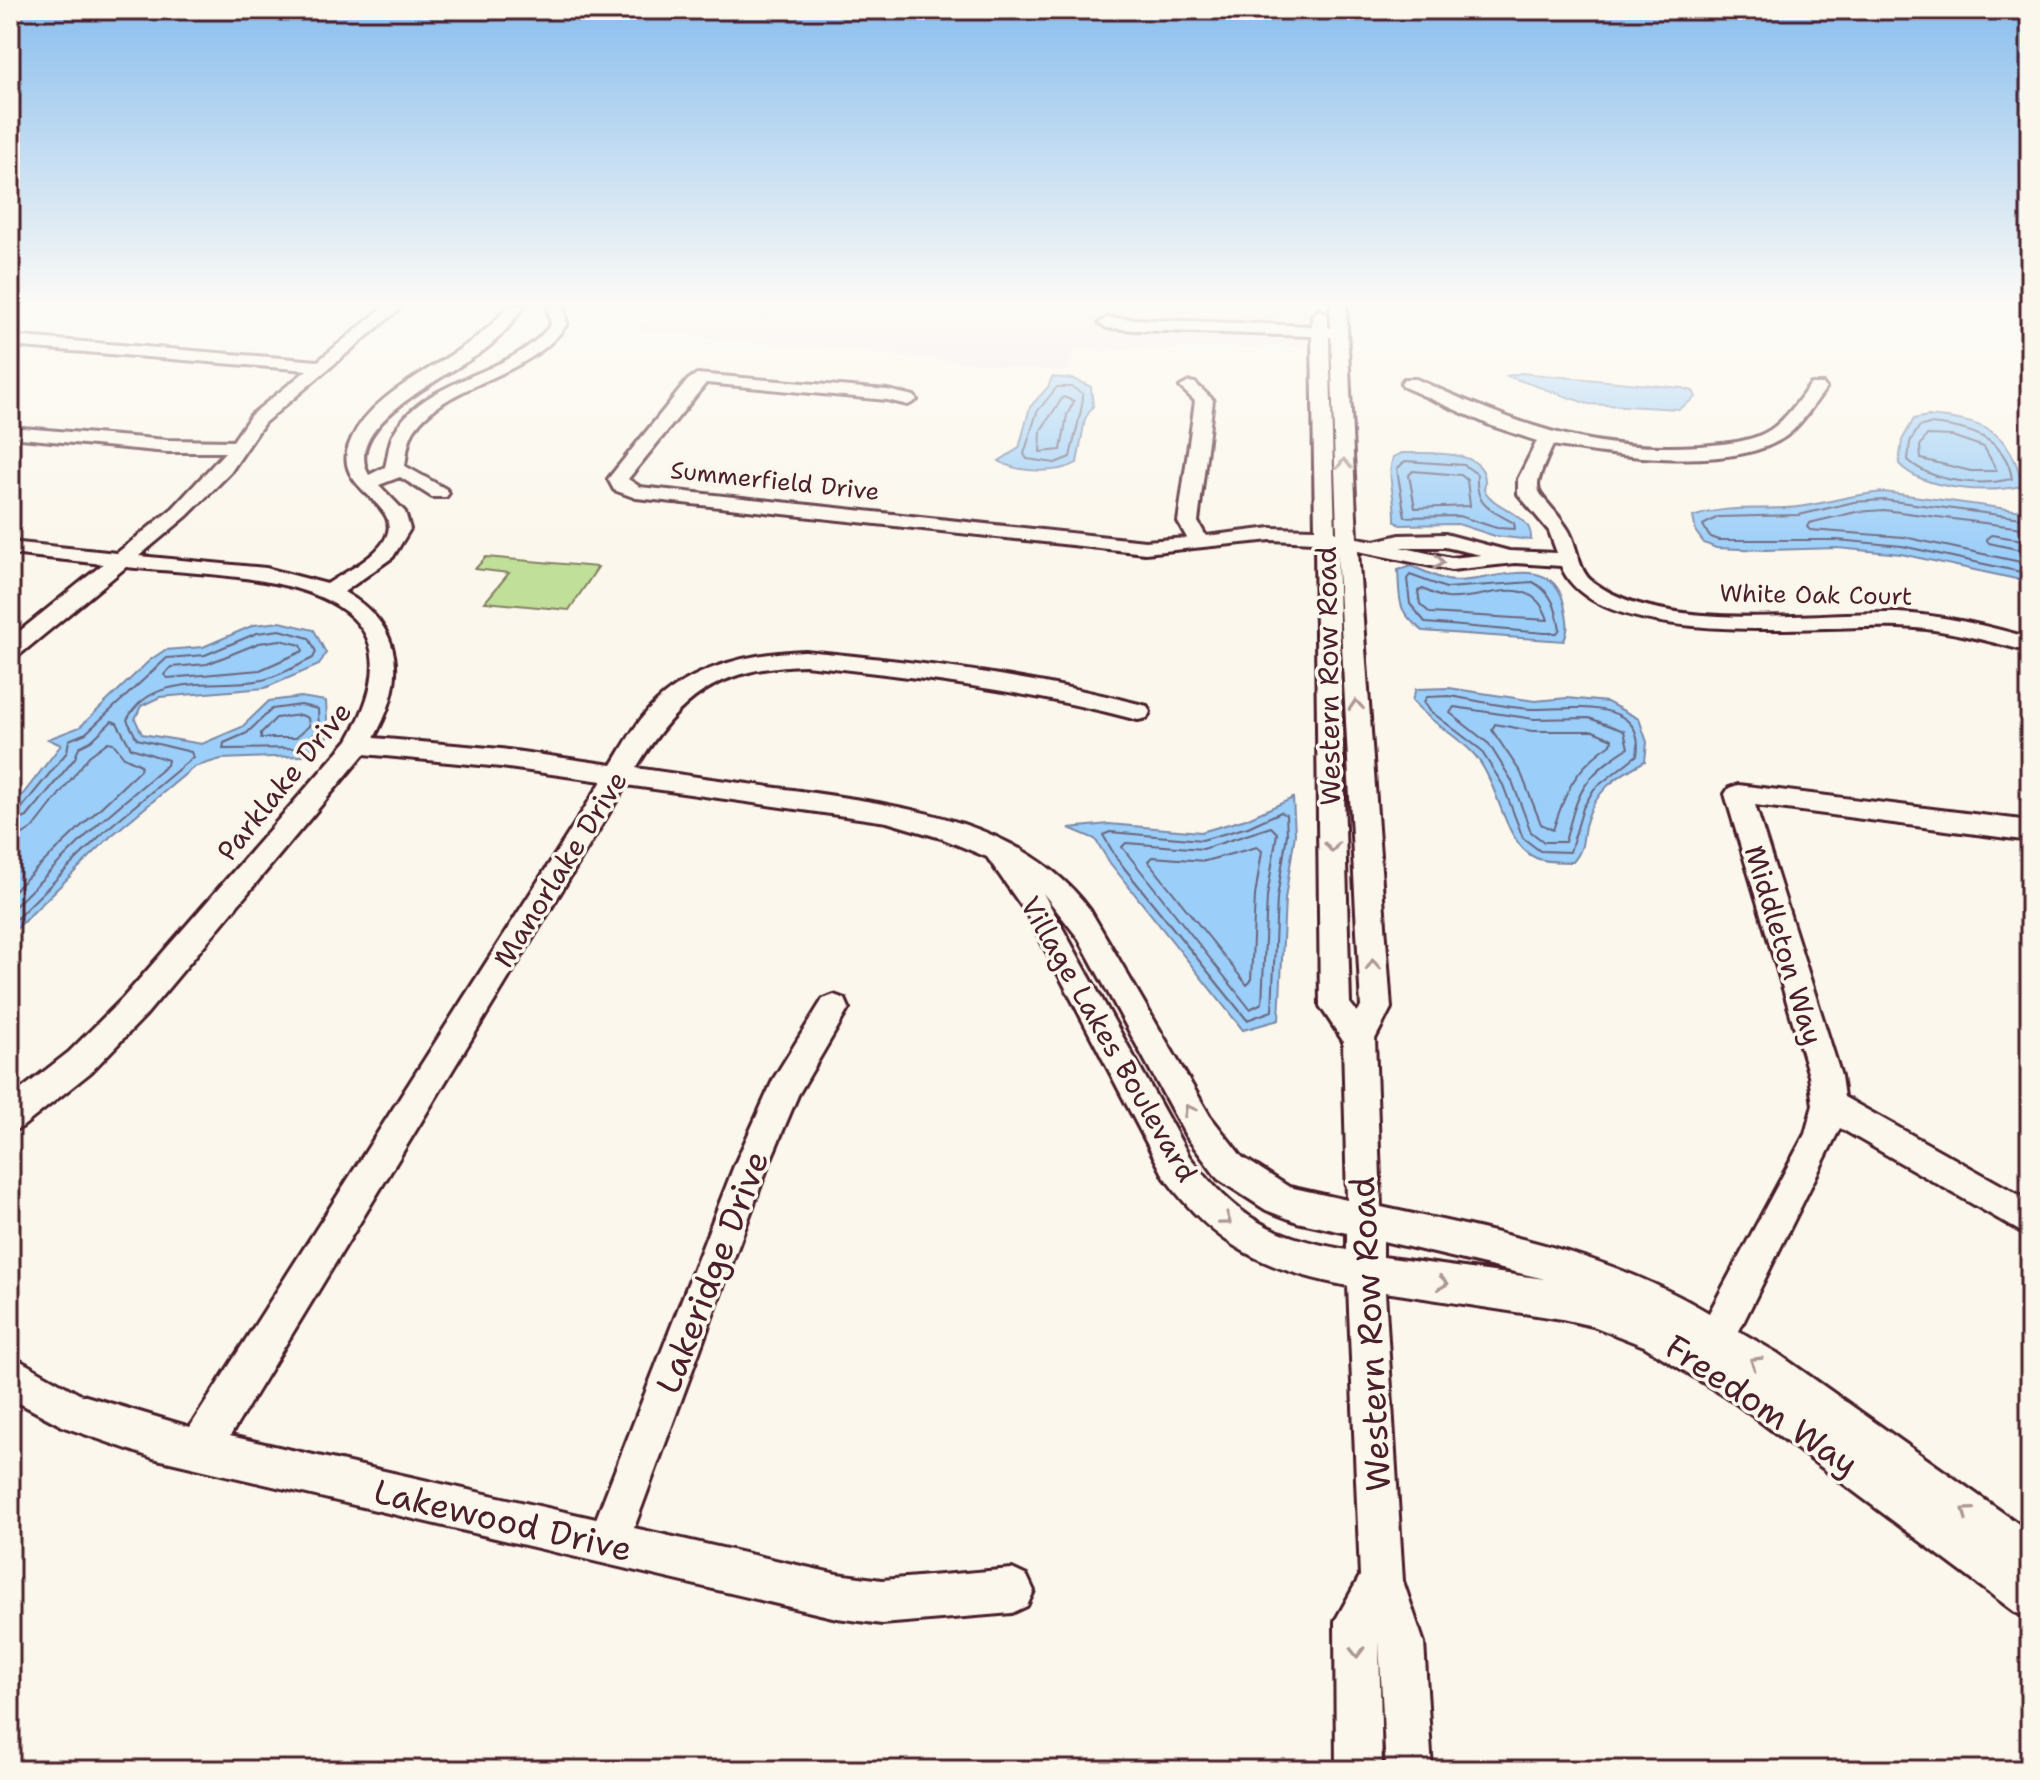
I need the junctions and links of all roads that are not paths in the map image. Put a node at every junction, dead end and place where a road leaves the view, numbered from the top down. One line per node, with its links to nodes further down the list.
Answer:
1 (293, 389): 13 (street)
2 (412, 389): 15 (street)
3 (455, 389): 14 (street)
4 (690, 389): 18 (street, Summerfield Drive)
5 (823, 389): 10 (street, Summerfield Drive)
6 (1191, 389): 18 (street)
7 (1330, 389): 17 (street, Western Row Road)
8 (1424, 389): 12 (street)
9 (1816, 389): 12 (street)
10 (908, 400)
11 (10, 432): 13 (street)
12 (1547, 439): 21 (street, White Oak Court)
13 (237, 447): 20 (street)
14 (393, 471): 15 (street); 16 (street)
15 (366, 484): 22 (street)
16 (439, 493)
17 (1332, 540): 18 (street, Summerfield Drive); 21 (street, Summerfield Drive); 31 (street, Western Row Road, one-way to 17); 31 (street, Western Row Road, one-way to 31)
18 (1200, 543)
19 (10, 548): 20 (street, Parklake Drive)
20 (122, 560): 22 (street, Parklake Drive); 24 (street)
21 (1570, 561): 23 (street, White Oak Court)
22 (329, 592): 26 (street, Parklake Drive)
23 (2030, 645)
24 (10, 651)
25 (1138, 712): 27 (street, Manorlake Drive)
26 (358, 745): 27 (street, Village Lakes Boulevard); 33 (street, Parklake Drive)
27 (619, 775): 29 (street, Village Lakes Boulevard); 39 (street, Manorlake Drive)
28 (2027, 836): 32 (street, Middleton Way)
29 (992, 849): 35 (street, Village Lakes Boulevard, one-way to 29); 36 (street, Village Lakes Boulevard, one-way to 36)
30 (834, 1008): 40 (street, Lakeridge Drive)
31 (1359, 1038): 35 (street, Western Row Road)
32 (1829, 1105): 34 (street); 37 (street, Middleton Way)
33 (10, 1117)
34 (2030, 1220)
35 (1374, 1224): 36 (street, Western Row Road); 37 (street, Freedom Way)
36 (1366, 1272): 37 (street, Freedom Way, one-way to 37); 42 (street, Western Row Road)
37 (1711, 1350): 41 (street, Freedom Way, one-way to 37); 44 (street, Freedom Way)
38 (10, 1374): 39 (street, Lakewood Drive)
39 (199, 1449): 40 (street, Lakewood Drive)
40 (607, 1544): 43 (street, Lakewood Drive)
41 (2030, 1558)
42 (1382, 1581): 45 (street, one-way to 45); 46 (street, Western Row Road)
43 (1012, 1591)
44 (2030, 1597)
45 (1359, 1770)
46 (1409, 1770)

